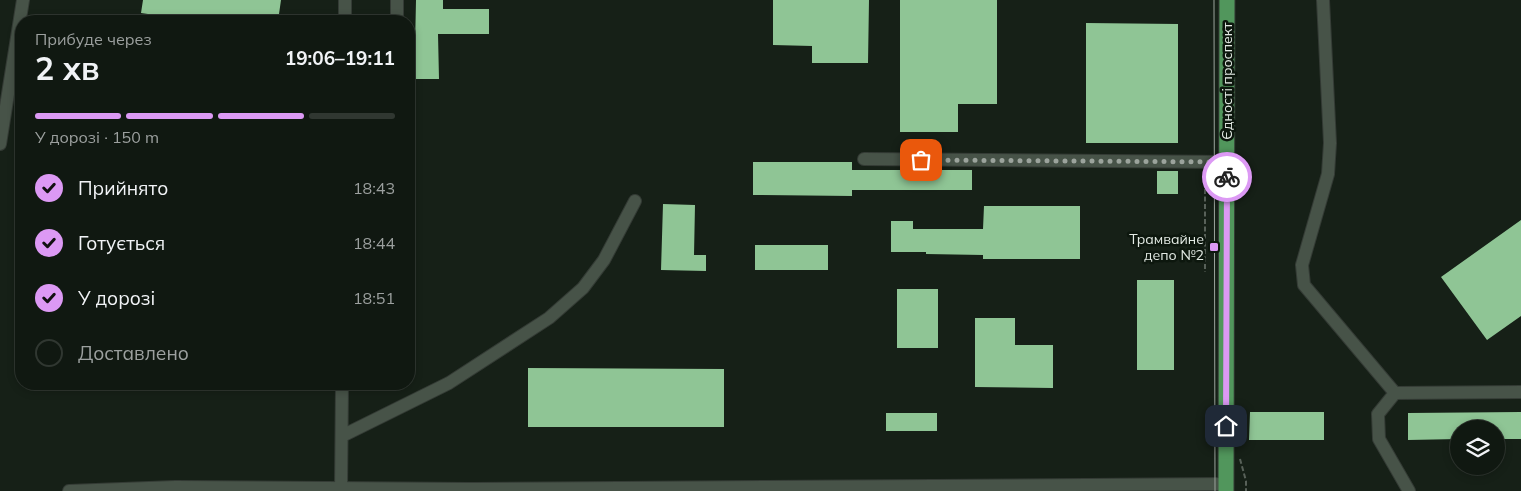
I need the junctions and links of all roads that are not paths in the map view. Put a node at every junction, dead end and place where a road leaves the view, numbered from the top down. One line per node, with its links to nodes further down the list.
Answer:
1 (23, 0): 6 (lane)
2 (346, 0): 7 (lane)
3 (397, 0): 8 (lane)
4 (1227, 0): 12 (main road, Єдності проспект)
5 (1323, 0): 16 (lane)
6 (22, 15)
7 (345, 15)
8 (397, 15)
9 (15, 82): 10 (lane)
10 (0, 144)
11 (864, 159): 12 (lane)
12 (1227, 162): 18 (main road, Єдності проспект)
13 (635, 202): 17 (lane)
14 (342, 390): 17 (lane)
15 (1521, 392): 16 (lane)
16 (1395, 393): 22 (lane)
17 (342, 436): 19 (lane)
18 (1226, 487): 20 (lane)
19 (341, 490): 20 (lane); 21 (lane)
20 (471, 490)
21 (69, 491)
22 (1409, 491)

